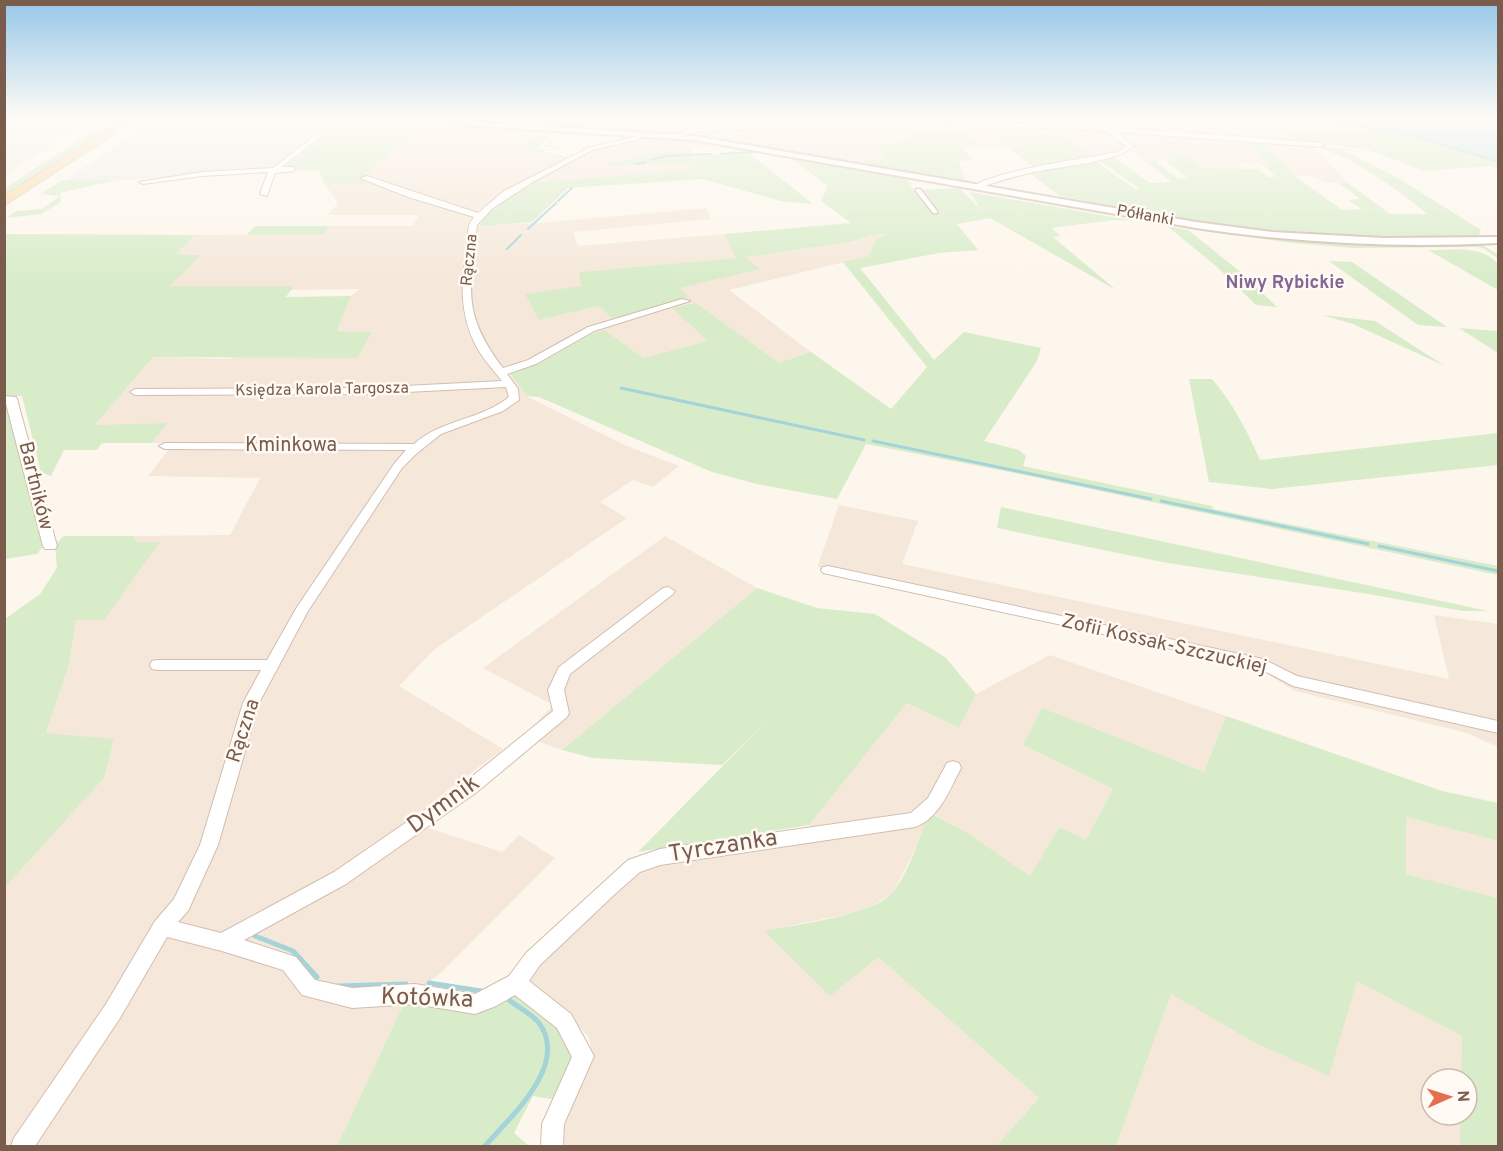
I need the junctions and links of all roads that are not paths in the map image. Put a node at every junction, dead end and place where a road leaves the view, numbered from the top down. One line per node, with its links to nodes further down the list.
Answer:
1 (48, 173): 12 (main road)
2 (231, 173): 8 (street)
3 (273, 173): 11 (street)
4 (545, 173): 14 (street, Rączna)
5 (893, 173): 9 (street, Półłanki)
6 (1022, 173): 9 (street)
7 (364, 178): 14 (street)
8 (142, 182)
9 (977, 187): 15 (street, Półłanki)
10 (918, 190): 13 (street)
11 (264, 194)
12 (4, 202)
13 (934, 212)
14 (479, 216): 17 (street, Rączna)
15 (1498, 240)
16 (684, 301): 17 (street)
17 (499, 373): 18 (street, Rączna)
18 (508, 384): 19 (street, Księdza Karola Targosza); 22 (street, Rączna)
19 (135, 392)
20 (4, 399): 23 (street, Bartników)
21 (165, 446): 22 (street, Kminkowa)
22 (416, 447): 27 (street, Rączna)
23 (50, 546)
24 (828, 570): 28 (street, Zofii Kossak-Szczuckiej)
25 (668, 591): 31 (street, Dymnik)
26 (157, 665): 27 (street)
27 (270, 665): 30 (street, Rączna)
28 (1498, 727)
29 (953, 768): 32 (street, Tyrczanka)
30 (162, 927): 31 (street); 33 (street, Rączna)
31 (222, 942): 32 (street, Kotówka)
32 (516, 983): 34 (street)
33 (22, 1146)
34 (552, 1146)

